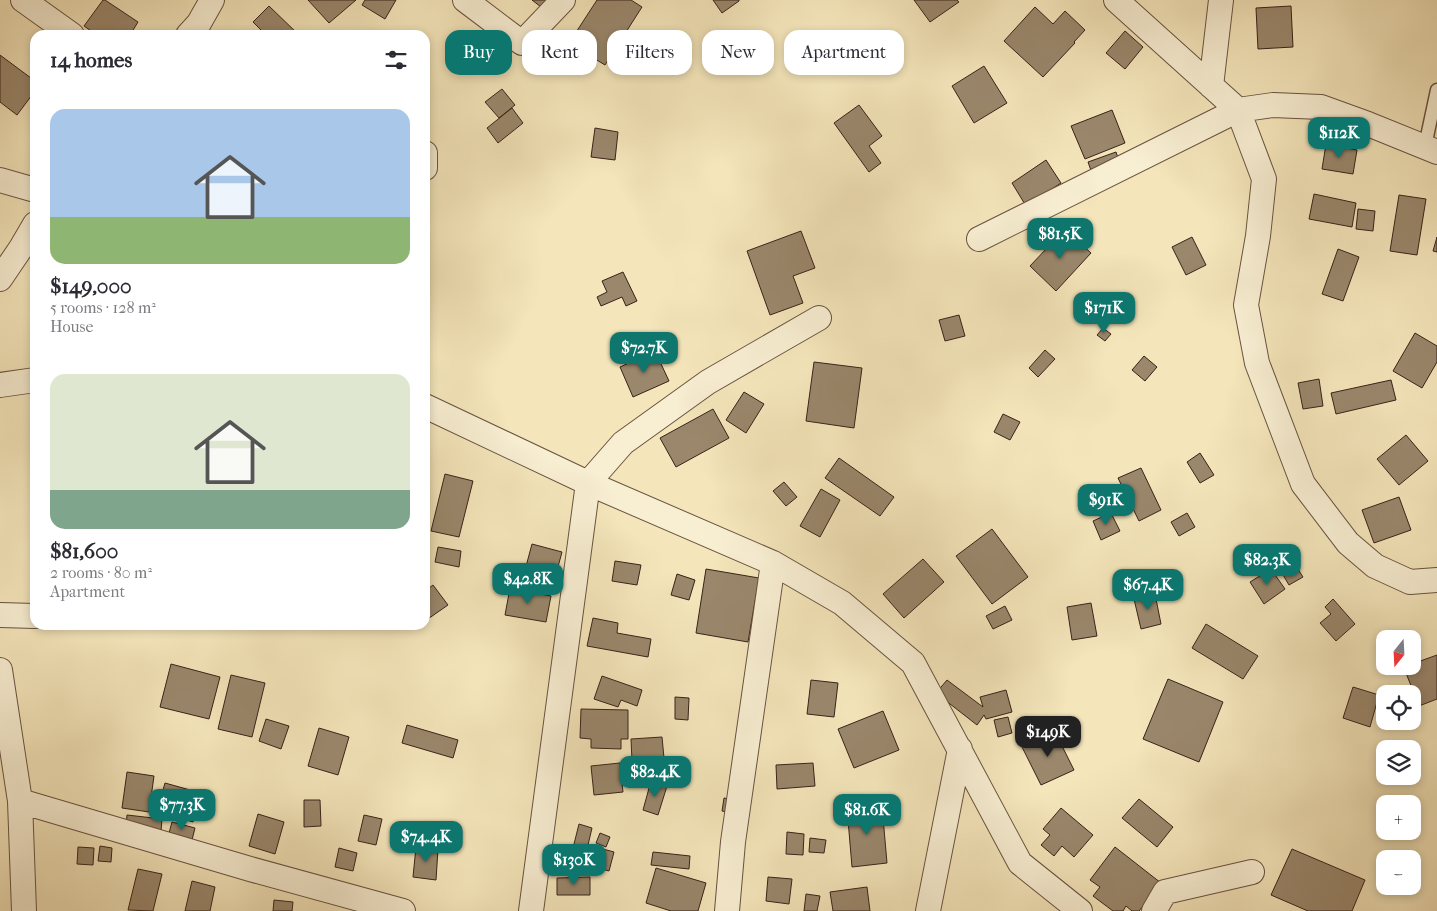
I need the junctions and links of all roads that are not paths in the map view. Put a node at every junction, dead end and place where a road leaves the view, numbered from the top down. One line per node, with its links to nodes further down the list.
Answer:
1 (23, 0): 7 (street)
2 (212, 0): 8 (street)
3 (465, 0): 4 (street)
4 (563, 0)
5 (1116, 0): 9 (street)
6 (1221, 0): 9 (street)
7 (65, 30)
8 (193, 30)
9 (1211, 86): 11 (street)
10 (1437, 90): 12 (lane)
11 (1238, 110): 12 (street); 16 (street); 24 (street)
12 (1431, 149)
13 (0, 180): 14 (street)
14 (30, 189)
15 (30, 233): 17 (street)
16 (979, 239)
17 (0, 279)
18 (819, 318): 22 (street)
19 (30, 381): 20 (street)
20 (0, 385)
21 (430, 408): 22 (street)
22 (588, 483): 23 (street); 33 (street)
23 (773, 563): 28 (street); 34 (street)
24 (1437, 580)
25 (0, 615): 26 (street)
26 (30, 616)
27 (0, 670): 29 (street)
28 (960, 750): 35 (street); 36 (street)
29 (20, 801): 31 (street); 32 (street)
30 (1252, 872): 37 (street)
31 (24, 911)
32 (403, 911)
33 (531, 911)
34 (726, 911)
35 (928, 911)
36 (1080, 911)
37 (1154, 911)

